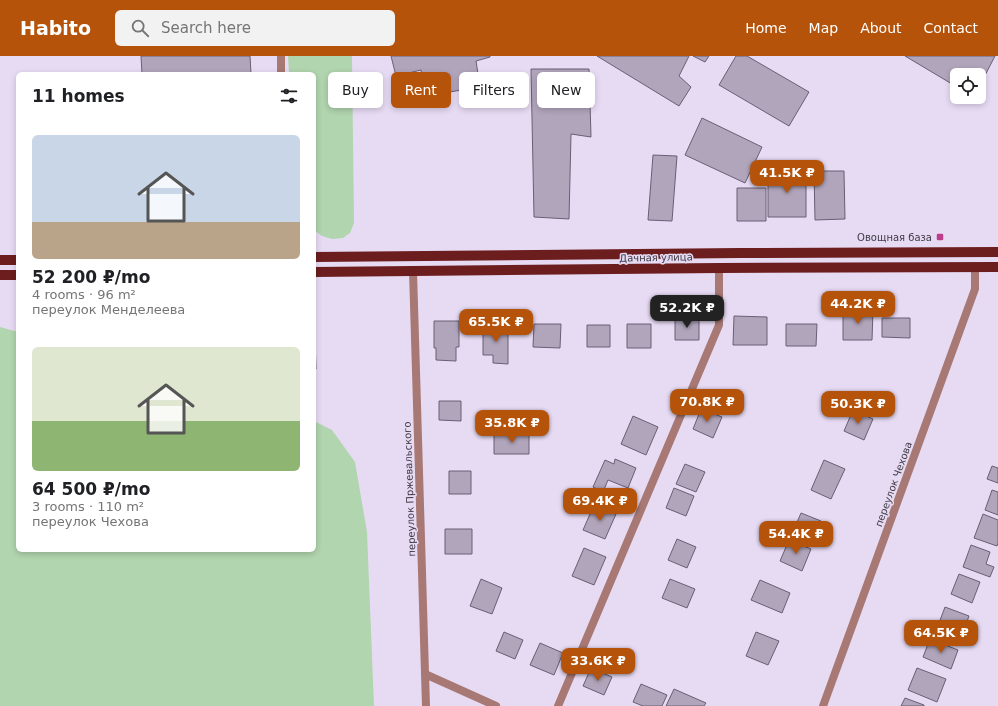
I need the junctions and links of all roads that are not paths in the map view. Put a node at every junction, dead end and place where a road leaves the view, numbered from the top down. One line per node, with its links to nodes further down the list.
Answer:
1 (281, 56): 2 (street)
2 (281, 72)
3 (975, 252): 4 (main road, Дачная улица); 5 (main road, Дачная улица); 9 (main road)
4 (998, 252)
5 (719, 253): 6 (main road, Дачная улица); 11 (main road)
6 (316, 257)
7 (0, 260): 8 (main road)
8 (16, 260)
9 (975, 267): 10 (main road, Дачная улица); 11 (main road, Дачная улица); 20 (street, переулок Чехова)
10 (998, 267)
11 (719, 268): 12 (main road, Дачная улица); 19 (street)
12 (413, 271): 13 (main road, Дачная улица); 16 (street, переулок Пржевальского)
13 (316, 272)
14 (0, 275): 15 (main road)
15 (16, 275)
16 (426, 674): 17 (street, переулок Пржевальского); 18 (street)
17 (426, 706)
18 (496, 706)
19 (558, 706)
20 (823, 706)

